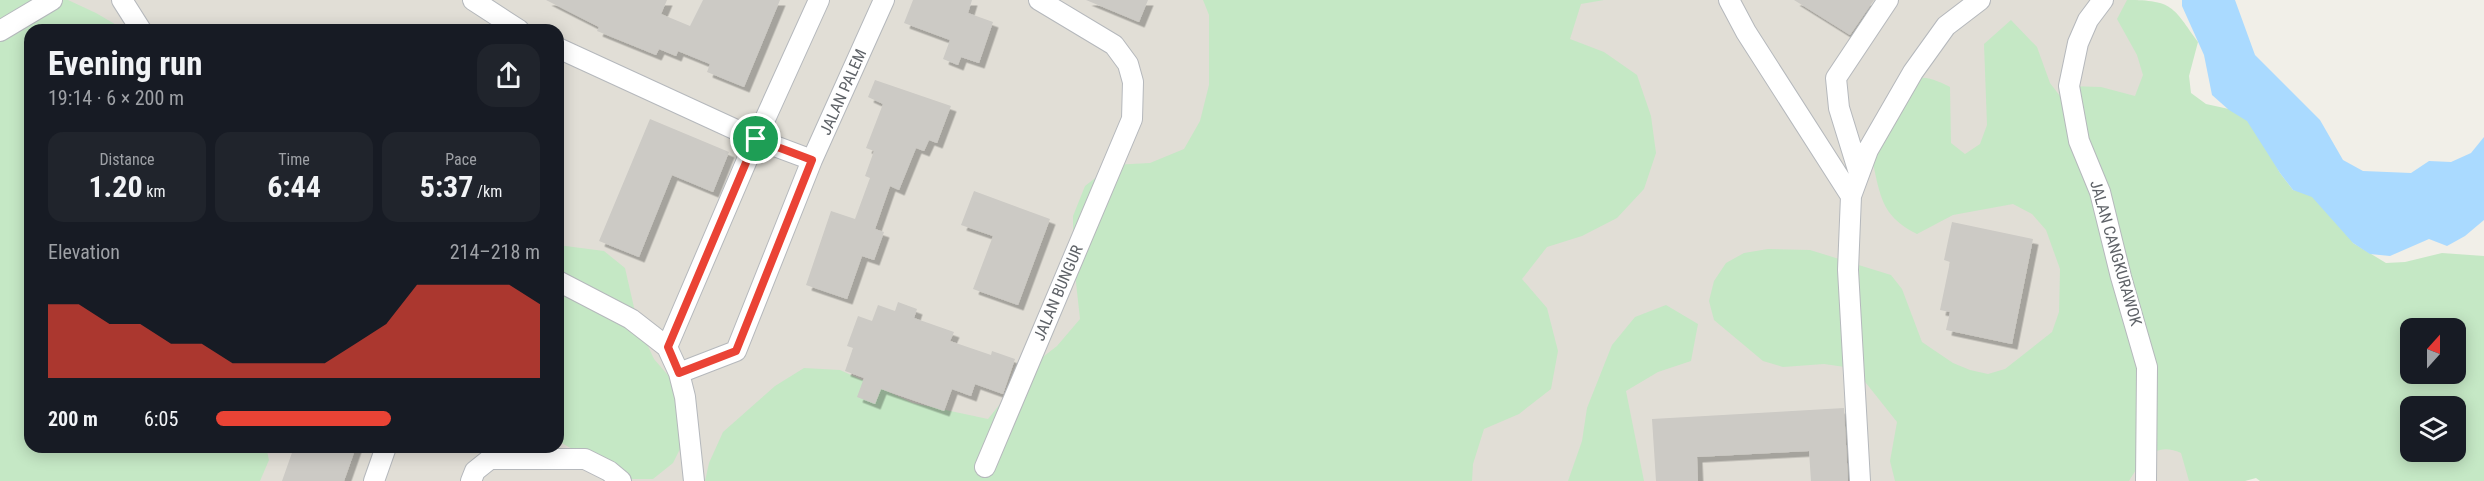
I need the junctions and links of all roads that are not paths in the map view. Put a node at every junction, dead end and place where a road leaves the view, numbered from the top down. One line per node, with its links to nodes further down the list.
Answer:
1 (52, 0): 13 (street)
2 (122, 0): 11 (street)
3 (473, 0): 12 (street)
4 (819, 0): 15 (street)
5 (884, 0): 16 (street, JALAN PALEM)
6 (1039, 0): 23 (street, JALAN BUNGUR)
7 (1729, 0): 18 (street)
8 (1888, 0): 17 (street)
9 (1980, 0): 17 (street)
10 (2103, 0): 29 (street, JALAN CANGKURAWOK)
11 (137, 24)
12 (510, 24)
13 (0, 31)
14 (564, 51): 15 (street)
15 (756, 139): 16 (street); 20 (street)
16 (812, 160): 21 (street, JALAN PALEM)
17 (1859, 173): 18 (street)
18 (1851, 196): 28 (street)
19 (564, 284): 20 (street)
20 (668, 347): 21 (street)
21 (679, 373): 27 (street)
22 (384, 453): 24 (street)
23 (986, 467)
24 (374, 481)
25 (471, 481): 26 (street)
26 (621, 481)
27 (694, 481)
28 (1860, 481)
29 (2146, 481)

